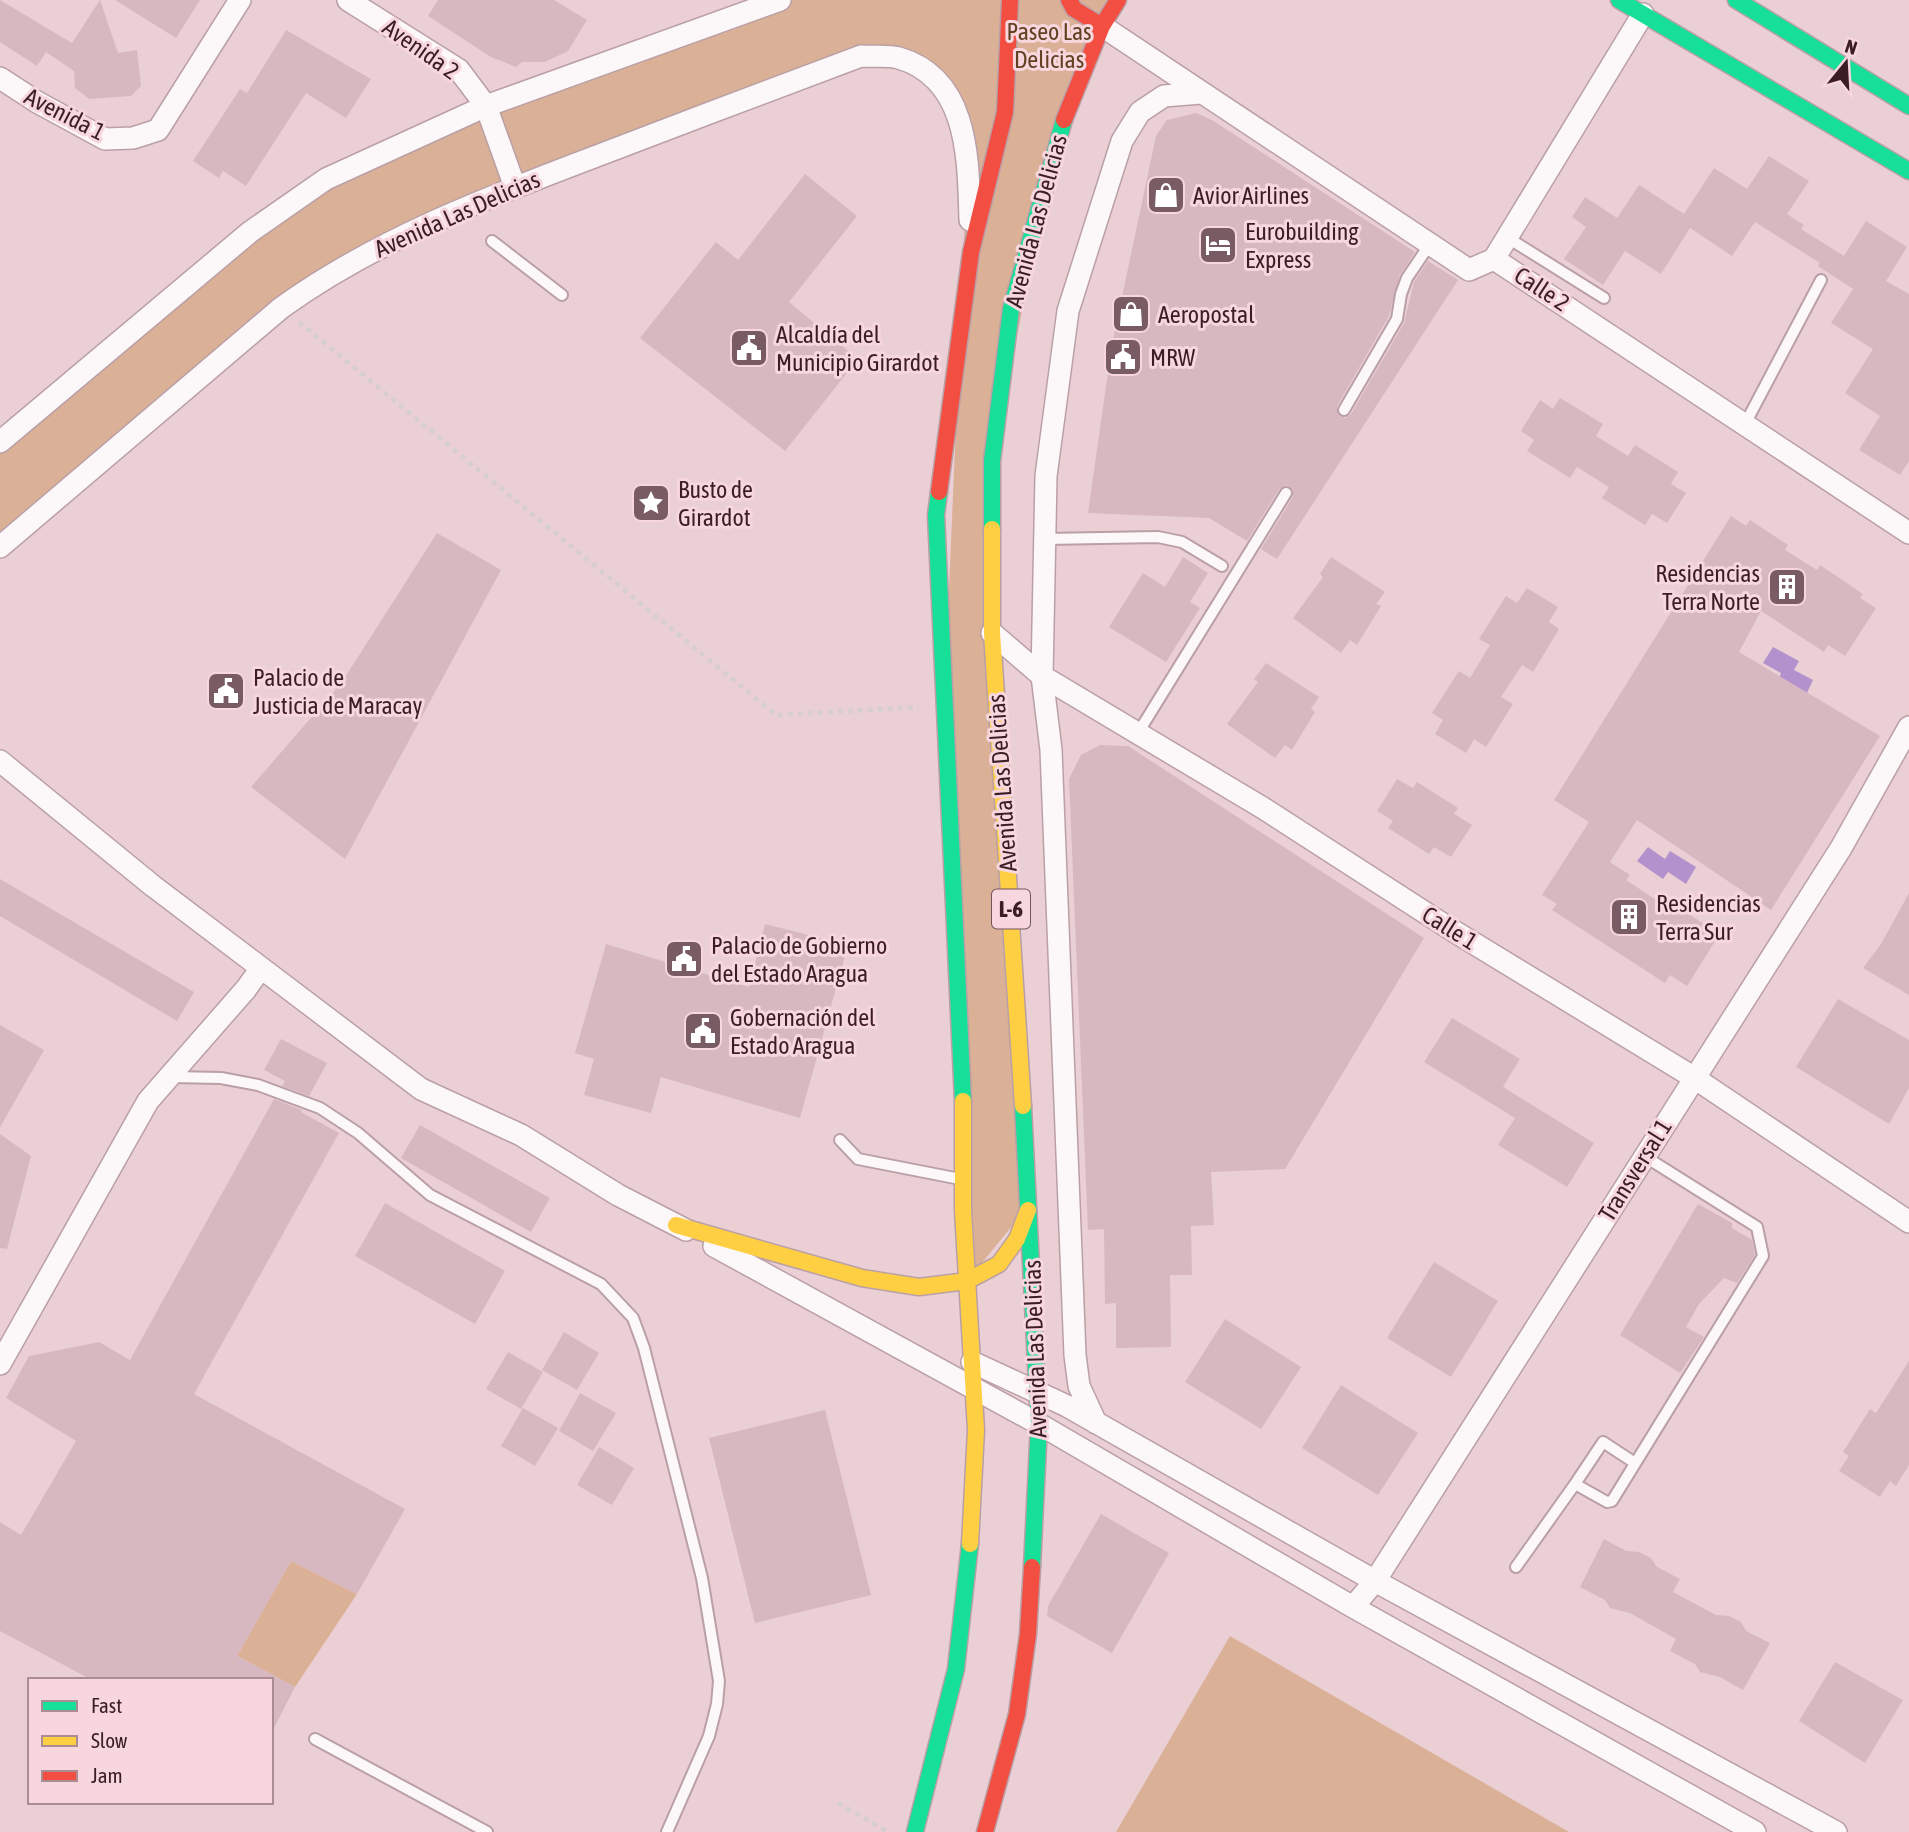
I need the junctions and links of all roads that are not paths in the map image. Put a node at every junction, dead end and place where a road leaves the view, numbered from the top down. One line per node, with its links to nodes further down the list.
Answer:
1 (240, 0): 11 (street, Avenida 1)
2 (348, 0): 13 (street, Avenida 2)
3 (780, 0): 13 (street)
4 (1010, 0): 20 (main road, Avenida Las Delicias / L-6)
5 (1069, 0): 10 (main road)
6 (1118, 0): 10 (main road, Avenida Las Delicias / L-6)
7 (1619, 0): 9 (main road)
8 (1736, 0): 14 (main road)
9 (1643, 15): 15 (main road); 17 (street)
10 (1102, 26): 12 (street, Calle 2); 33 (main road, Avenida Las Delicias / L-6)
11 (0, 78)
12 (1201, 93): 19 (street, Calle 2); 30 (street)
13 (486, 106): 16 (street, Avenida 2); 27 (street)
14 (1909, 106)
15 (1909, 171)
16 (515, 187): 20 (street, Avenida Las Delicias); 31 (street, Avenida Las Delicias)
17 (1508, 238): 21 (street); 24 (lane)
18 (492, 241): 23 (lane)
19 (1430, 244): 21 (street, Calle 2); 25 (lane)
20 (971, 252): 43 (main road, Avenida Las Delicias / L-6)
21 (1494, 259): 26 (street, Calle 2)
22 (1821, 279): 26 (lane)
23 (562, 295)
24 (1604, 298)
25 (1344, 410)
26 (1744, 426): 29 (street, Calle 2)
27 (0, 442)
28 (1286, 493): 36 (lane)
29 (1909, 533)
30 (1045, 539): 32 (lane); 34 (street)
31 (0, 547)
32 (1222, 566)
33 (992, 633): 34 (street, Calle 1); 44 (main road, Avenida Las Delicias / L-6)
34 (1042, 676): 36 (street, Calle 1); 52 (street)
35 (1909, 727): 40 (street, Transversal 1)
36 (1138, 733): 40 (street, Calle 1)
37 (0, 761): 38 (street)
38 (261, 968): 39 (street); 46 (street)
39 (168, 1077): 49 (street); 61 (lane)
40 (1693, 1077): 42 (street, Transversal 1); 45 (street, Calle 1)
41 (840, 1140): 43 (lane)
42 (1644, 1156): 54 (lane); 57 (street, Transversal 1)
43 (963, 1179): 47 (main road, Avenida Las Delicias / L-6)
44 (1030, 1204): 47 (main road, L-6); 51 (main road, Avenida Las Delicias / L-6)
45 (1909, 1222)
46 (676, 1225): 47 (main road, L-6); 50 (street)
47 (967, 1281): 48 (main road, Avenida Las Delicias / L-6)
48 (972, 1362): 50 (main road, Avenida Las Delicias / L-6); 51 (street)
49 (0, 1364)
50 (974, 1390): 53 (street); 62 (main road, Avenida Las Delicias / L-6)
51 (1035, 1392): 52 (street); 53 (main road, Avenida Las Delicias / L-6)
52 (1096, 1423): 57 (street)
53 (1039, 1424): 58 (street); 63 (main road, Avenida Las Delicias / L-6)
54 (1635, 1463): 55 (lane); 55 (lane)
55 (1575, 1484): 56 (lane)
56 (1516, 1567)
57 (1375, 1581): 58 (street, Transversal 1); 65 (street)
58 (1353, 1607): 64 (street)
59 (315, 1739): 60 (lane)
60 (487, 1832)
61 (667, 1832)
62 (915, 1832)
63 (985, 1832)
64 (1755, 1832)
65 (1836, 1832)

